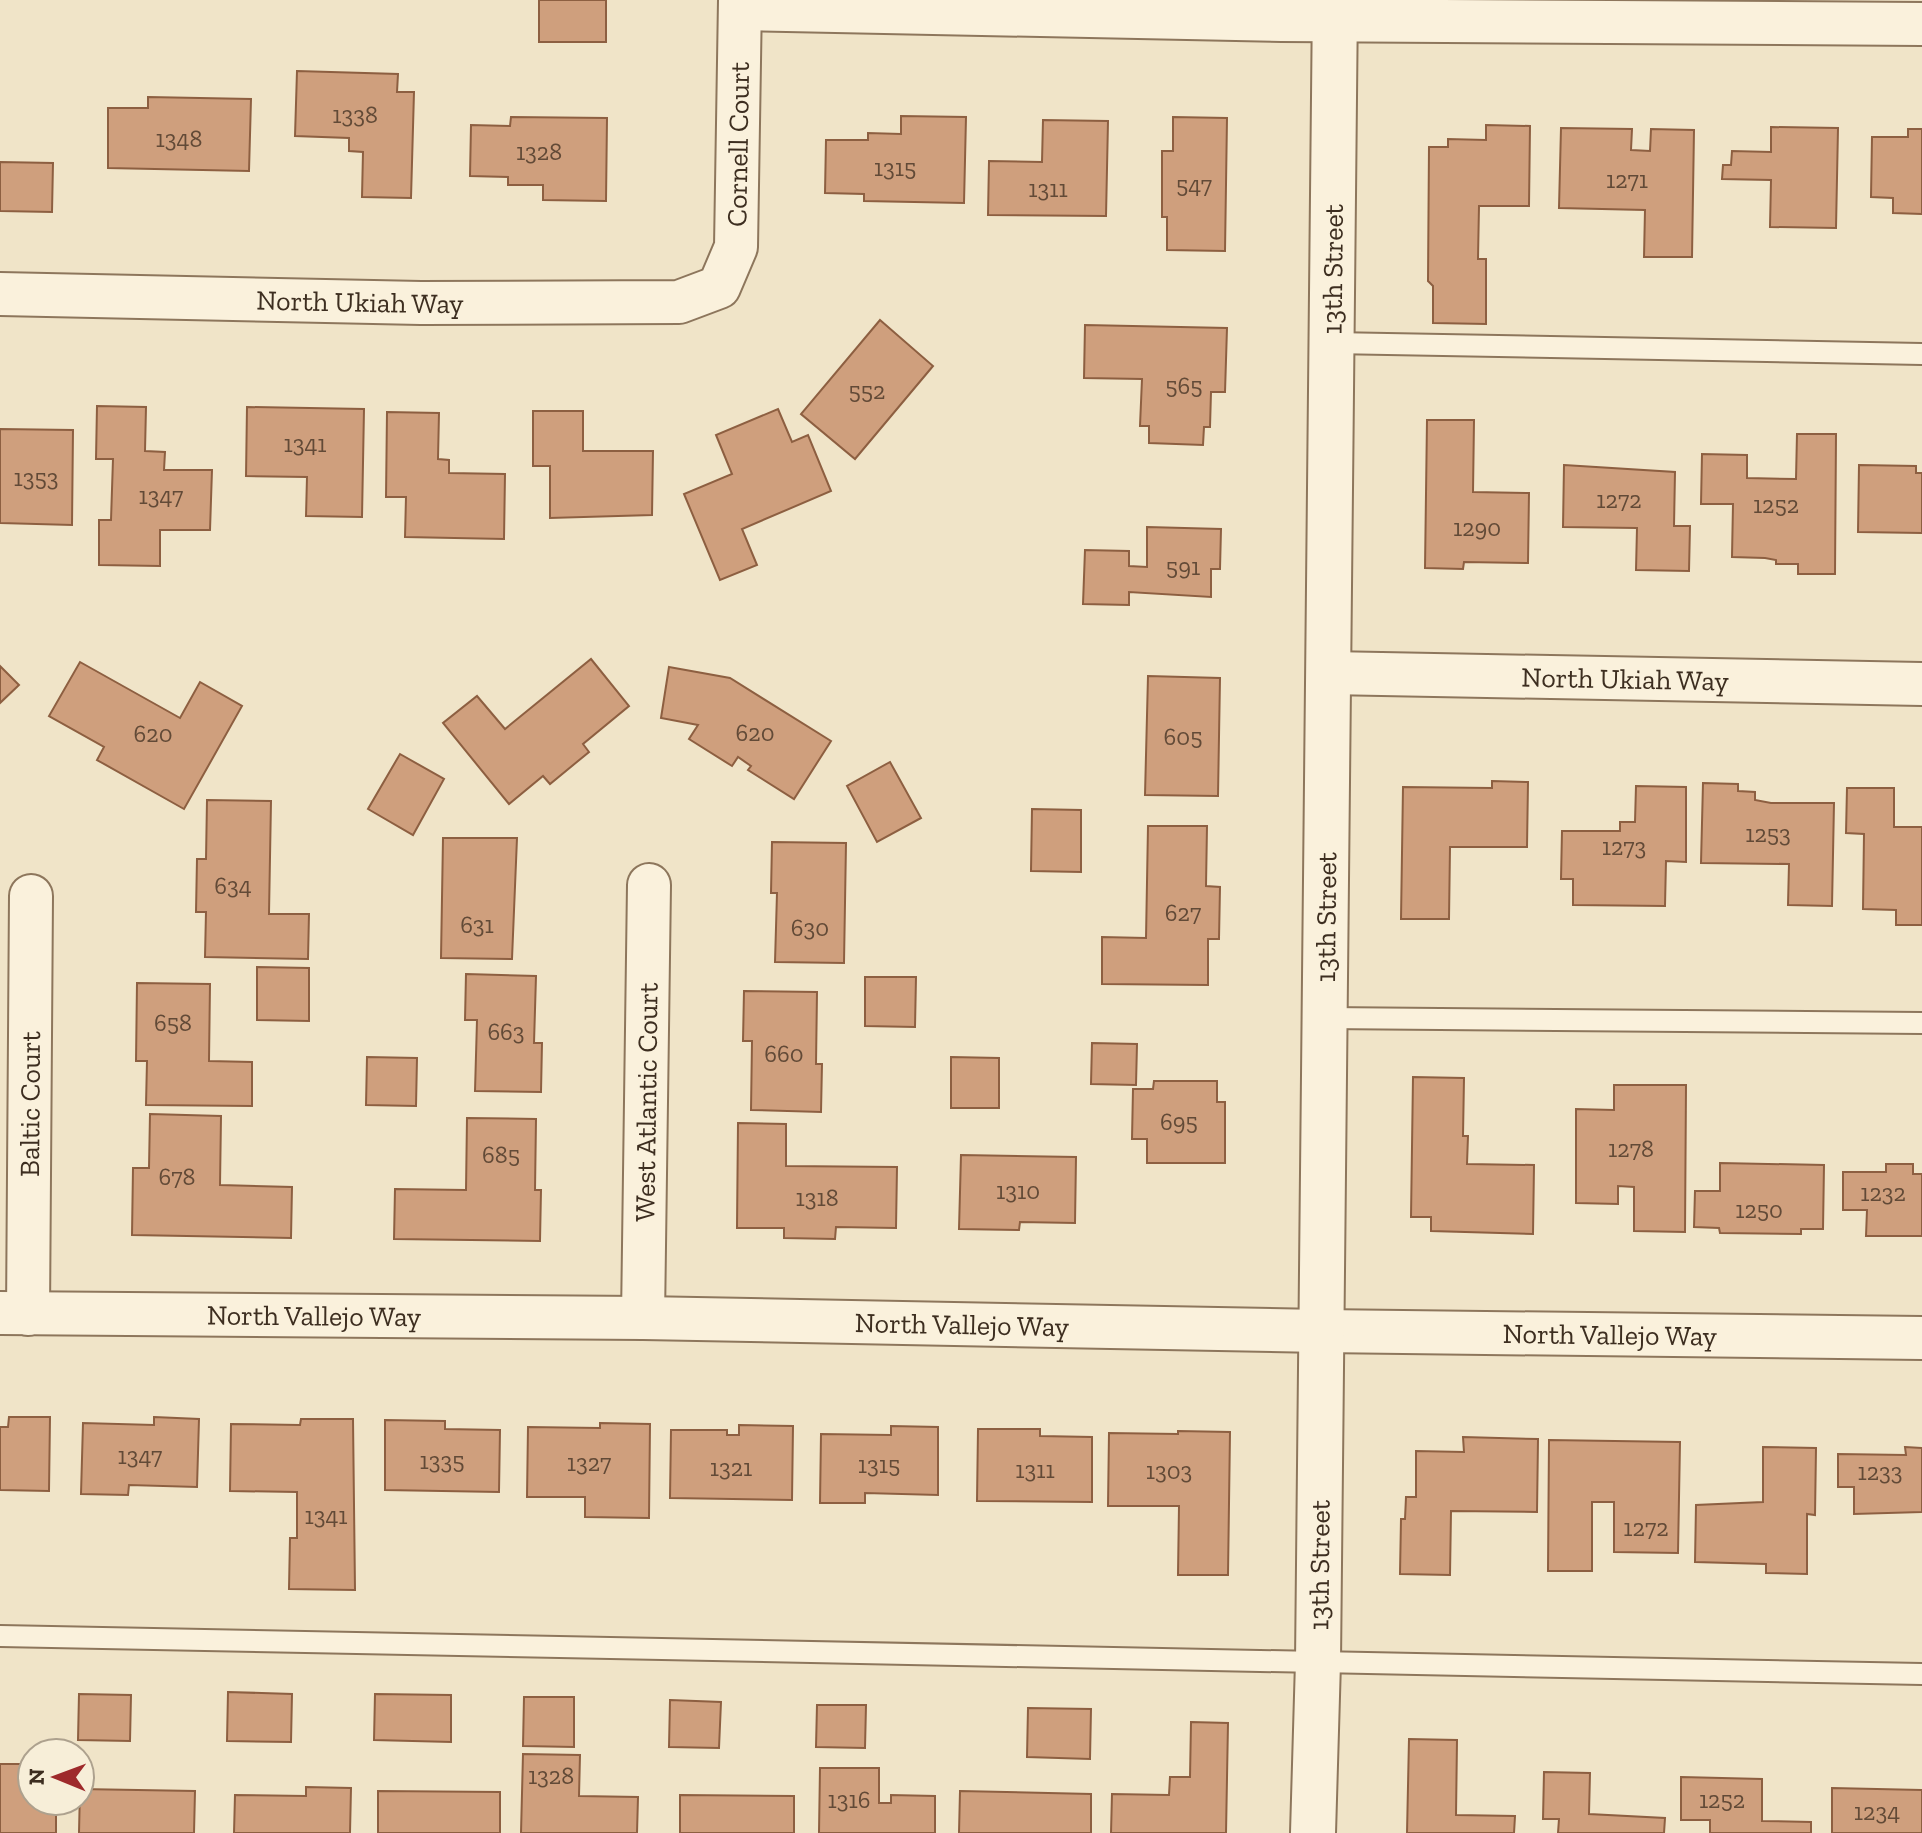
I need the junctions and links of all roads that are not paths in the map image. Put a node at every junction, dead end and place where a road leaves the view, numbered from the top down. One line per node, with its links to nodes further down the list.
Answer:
1 (740, 4): 2 (street); 4 (street, Cornell Court)
2 (1335, 10): 3 (street); 6 (street, 13th Street)
3 (1922, 24)
4 (719, 287): 5 (street, North Ukiah Way)
5 (0, 294)
6 (1332, 343): 7 (lane); 8 (street, 13th Street)
7 (1922, 354)
8 (1329, 673): 9 (street, North Ukiah Way); 12 (street, 13th Street)
9 (1922, 684)
10 (649, 885): 15 (street, West Atlantic Court)
11 (31, 896): 14 (street, Baltic Court)
12 (1325, 1018): 13 (lane); 16 (street, 13th Street)
13 (1922, 1023)
14 (14, 1314): 15 (street, North Vallejo Way)
15 (643, 1318): 16 (street, North Vallejo Way)
16 (1321, 1331): 17 (street, North Vallejo Way); 19 (street, 13th Street)
17 (1922, 1338)
18 (0, 1636): 19 (lane)
19 (1318, 1662): 20 (lane); 21 (street, 13th Street)
20 (1922, 1674)
21 (1313, 1833)

